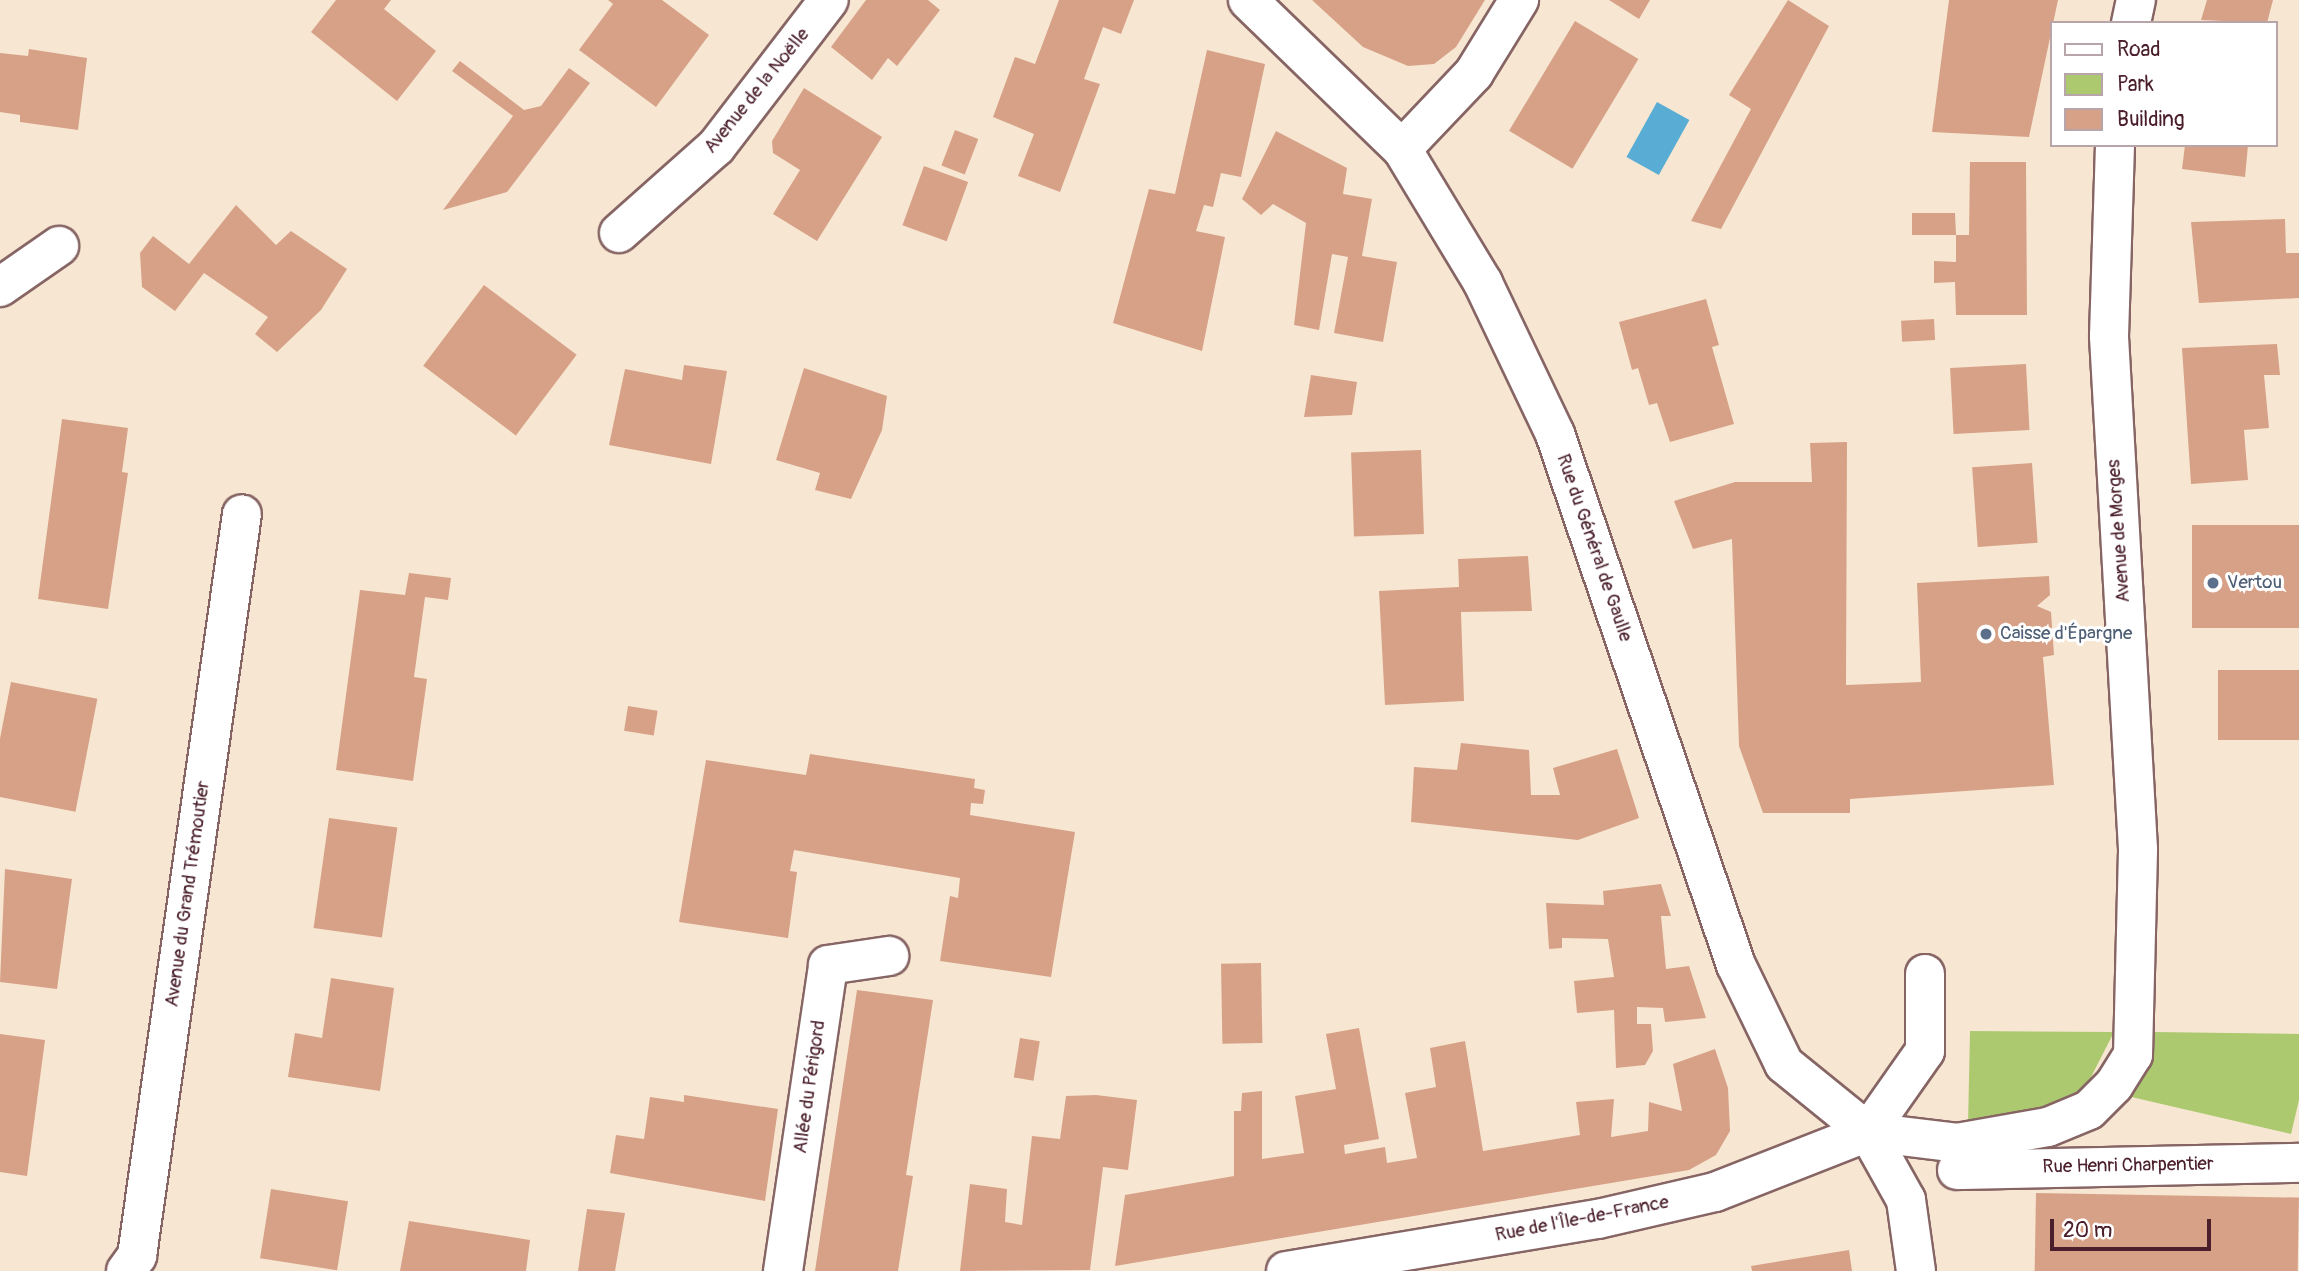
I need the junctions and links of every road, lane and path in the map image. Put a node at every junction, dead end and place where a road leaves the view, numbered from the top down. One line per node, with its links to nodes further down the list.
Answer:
1 (829, 0): 8 (street, Avenue de la Noëlle)
2 (1248, 0): 7 (street, Rue du Général de Gaulle)
3 (1519, 0): 7 (street)
4 (2136, 0): 5 (street)
5 (2131, 21)
6 (2115, 147): 14 (street, Avenue de Morges)
7 (1402, 149): 15 (street, Rue du Général de Gaulle)
8 (619, 233)
9 (59, 246): 10 (street)
10 (0, 287)
11 (242, 514): 19 (street, Avenue du Grand Trémoutier)
12 (889, 956): 20 (street, Allée du Périgord)
13 (1925, 974): 15 (street)
14 (2089, 1110): 15 (street, Rue Henri Charpentier)
15 (1868, 1132): 18 (street, Rue de l'Île-de-France); 22 (street)
16 (2299, 1163): 17 (street, Rue Henri Charpentier)
17 (1957, 1170)
18 (1376, 1263): 21 (street, Rue de l'Île-de-France)
19 (126, 1271)
20 (783, 1271)
21 (1286, 1271)
22 (1916, 1271)

